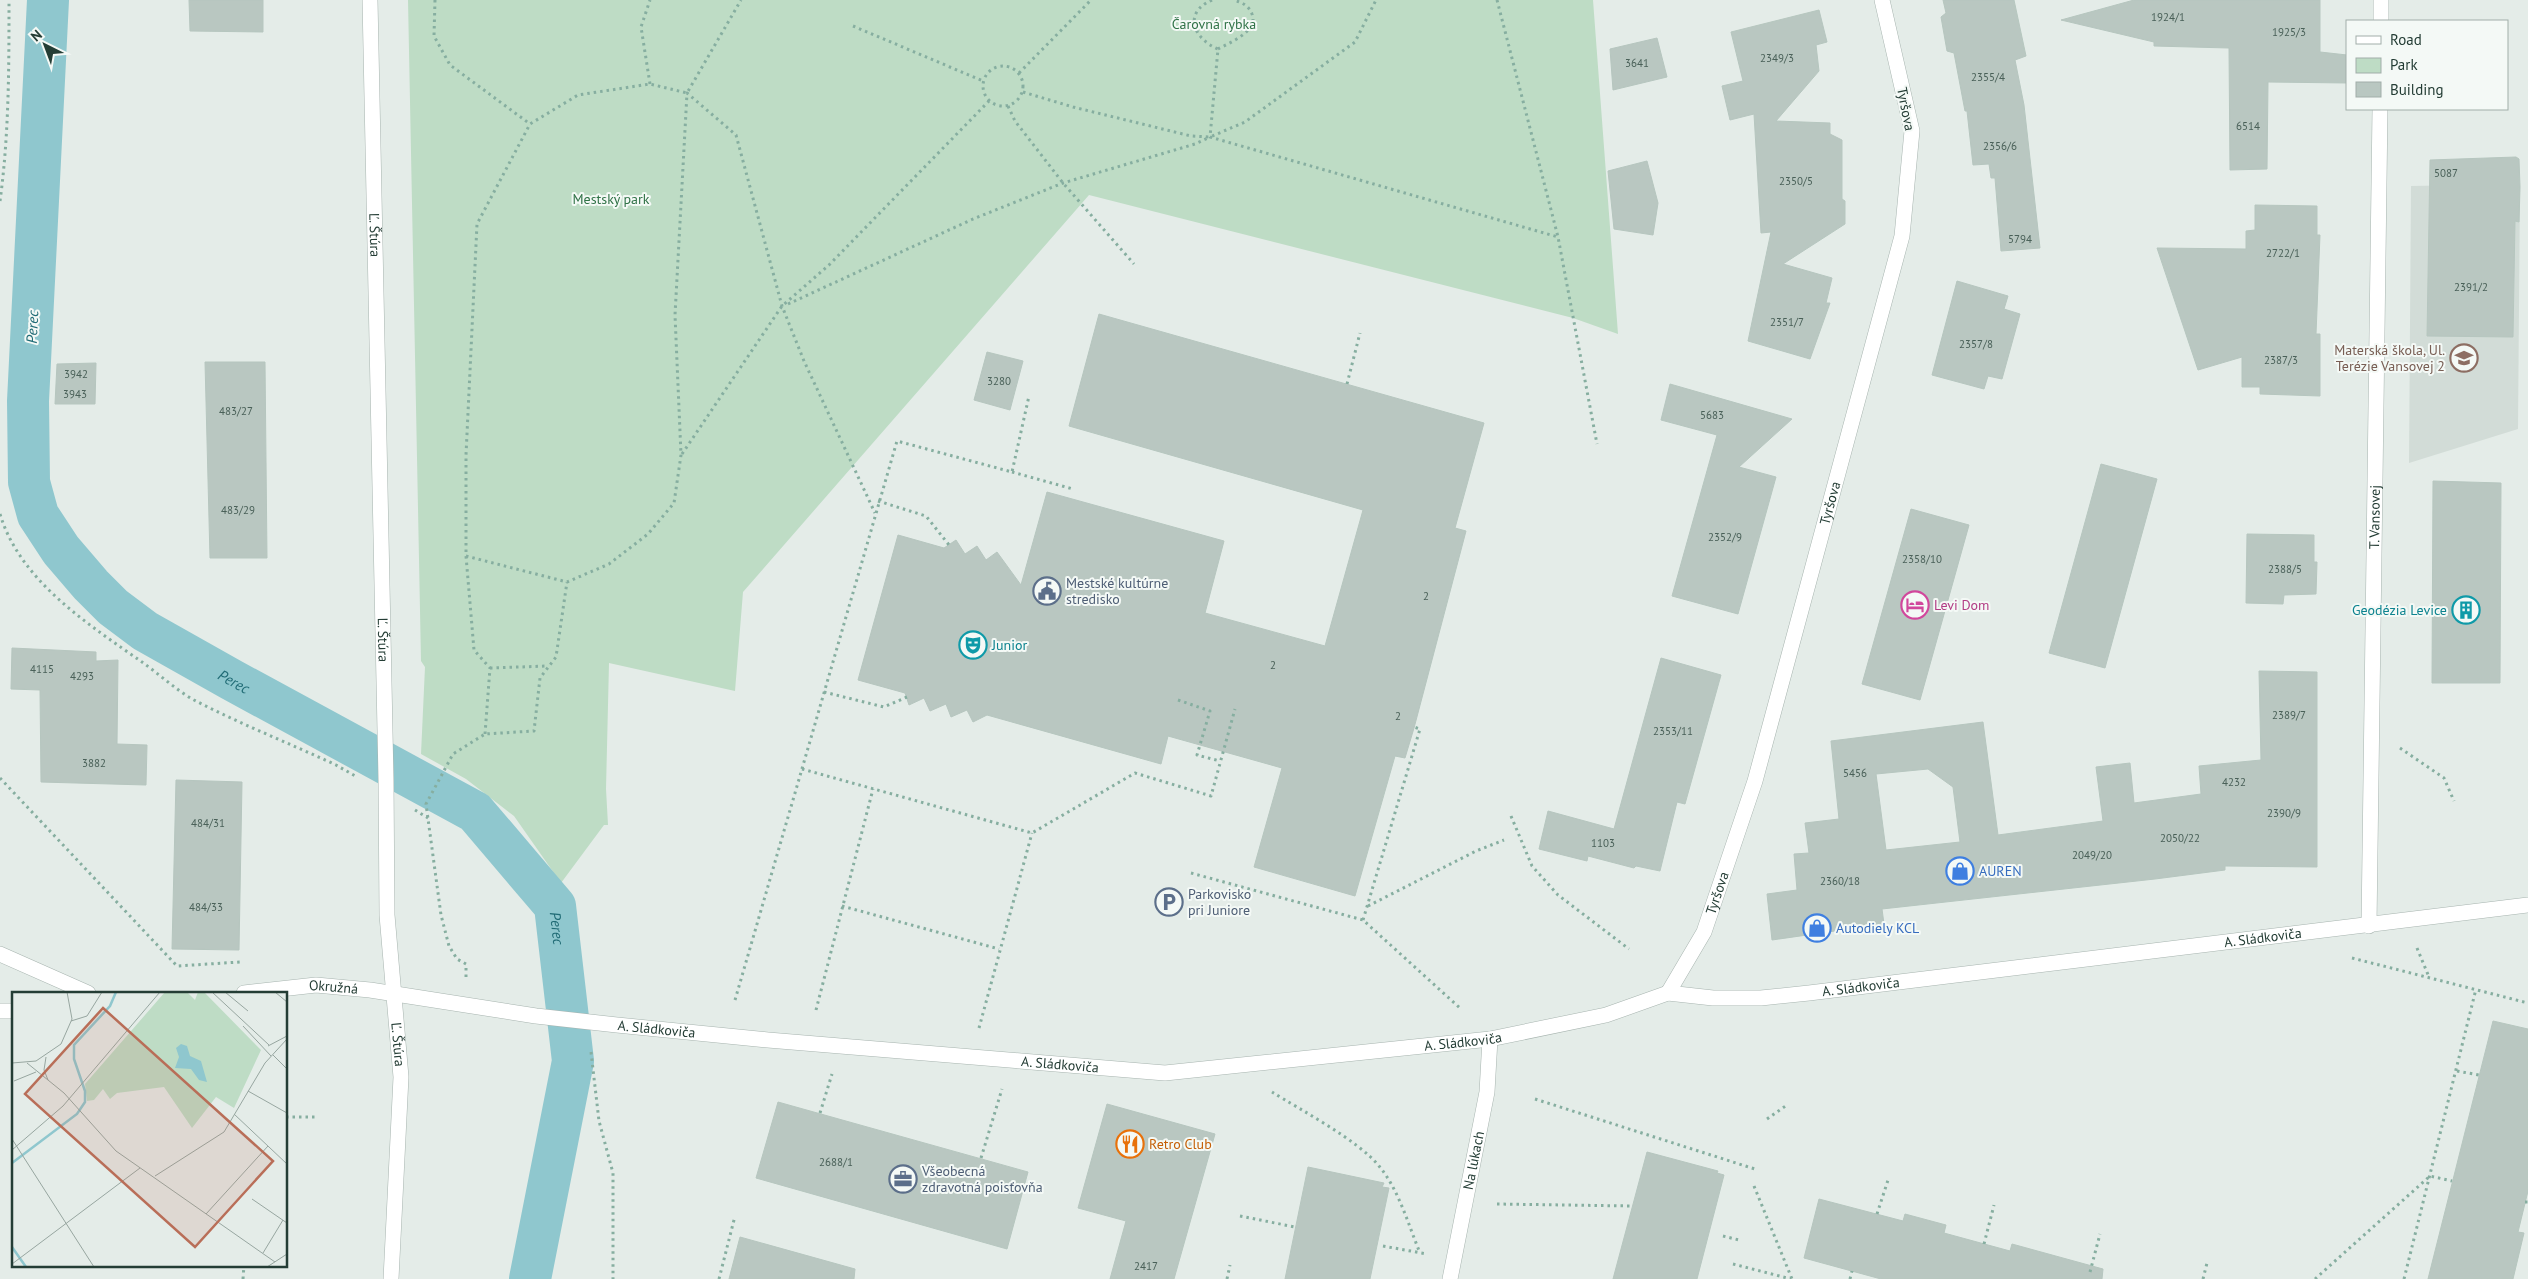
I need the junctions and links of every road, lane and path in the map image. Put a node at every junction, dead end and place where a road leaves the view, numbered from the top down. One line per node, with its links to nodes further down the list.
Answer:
1 (8, 0): 27 (path)
2 (370, 0): 80 (street, Ľ. Štúra)
3 (435, 0): 24 (path)
4 (650, 0): 18 (path)
5 (741, 0): 20 (path)
6 (1091, 0): 16 (path)
7 (1212, 0): 15 (path)
8 (1234, 0): 15 (path)
9 (1376, 0): 25 (path)
10 (1497, 0): 28 (path)
11 (1882, 0): 79 (street, Tyršova)
12 (2381, 0): 13 (street)
13 (2381, 20)
14 (853, 26): 17 (path)
15 (1218, 49): 25 (path)
16 (1018, 73): 17 (path); 19 (path)
17 (983, 81): 21 (path)
18 (650, 84): 20 (path); 24 (path)
19 (1023, 92): 22 (path); 25 (path)
20 (687, 94): 30 (path); 35 (path)
21 (989, 101): 22 (path); 30 (path)
22 (1008, 106): 26 (path)
23 (2380, 110): 67 (street, T. Vansovej)
24 (530, 124): 42 (path)
25 (1210, 137): 26 (path); 28 (path)
26 (1064, 182): 29 (path); 30 (path)
27 (0, 201)
28 (1558, 237): 34 (path)
29 (1134, 264)
30 (782, 306): 35 (path); 39 (path)
31 (1360, 333): 32 (path)
32 (1347, 384)
33 (1029, 396): 36 (path)
34 (1598, 444)
35 (681, 455): 43 (path)
36 (1012, 472): 37 (path); 38 (path)
37 (1073, 489)
38 (878, 501): 39 (path); 41 (path)
39 (875, 513): 46 (path)
40 (0, 514): 54 (path)
41 (949, 545)
42 (466, 556): 43 (path); 45 (path)
43 (567, 582): 44 (path)
44 (548, 666): 45 (path); 51 (path)
45 (490, 668): 51 (path)
46 (824, 692): 47 (path); 55 (path)
47 (907, 697)
48 (1178, 700): 53 (path)
49 (1235, 709): 53 (path)
50 (1414, 728): 65 (path)
51 (485, 734): 74 (path)
52 (2393, 744): 58 (path)
53 (1220, 761): 60 (path)
54 (336, 765)
55 (802, 768): 57 (path); 81 (path)
56 (0, 778): 73 (path)
57 (873, 789): 60 (path); 64 (path)
58 (2454, 801)
59 (1511, 816): 70 (path)
60 (1032, 833): 69 (path)
61 (1504, 840): 65 (path)
62 (1191, 873): 66 (path)
63 (2528, 905): 67 (street, A. Sládkoviča)
64 (842, 906): 69 (path); 84 (path)
65 (1368, 906): 66 (path)
66 (1363, 920): 83 (path)
67 (2369, 926): 79 (street, A. Sládkoviča)
68 (2416, 946): 75 (path)
69 (999, 949): 85 (path)
70 (1629, 949)
71 (0, 954): 77 (street)
72 (2343, 956): 75 (path)
73 (246, 962)
74 (466, 964)
75 (2429, 977): 76 (path)
76 (2476, 989): 82 (path); 88 (path)
77 (86, 992)
78 (253, 992): 80 (street, Okružná)
79 (1668, 993): 86 (street, A. Sládkoviča)
80 (392, 994): 86 (street, A. Sládkoviča); 126 (street, Ľ. Štúra)
81 (735, 1000)
82 (2528, 1002)
83 (1461, 1009)
84 (816, 1010)
85 (978, 1031)
86 (1490, 1039): 130 (street, Na lúkach)
87 (590, 1047): 127 (path)
88 (2456, 1070): 90 (path); 101 (path)
89 (833, 1071): 95 (path)
90 (2479, 1075)
91 (1002, 1089): 99 (path)
92 (1267, 1089): 117 (path)
93 (1535, 1099): 100 (path)
94 (1787, 1105): 98 (path)
95 (820, 1114)
96 (288, 1117): 97 (path)
97 (318, 1117)
98 (1766, 1120)
99 (981, 1158)
100 (1758, 1170)
101 (2430, 1176): 103 (path); 134 (path); 135 (path)
102 (1889, 1177): 108 (path)
103 (2452, 1181)
104 (1754, 1186): 131 (path)
105 (1497, 1204): 107 (path)
106 (1994, 1205): 115 (path)
107 (1632, 1206)
108 (1877, 1214)
109 (735, 1216): 128 (path)
110 (1240, 1216): 111 (path)
111 (1296, 1227)
112 (2100, 1234): 124 (path)
113 (1723, 1236): 114 (path)
114 (1739, 1240)
115 (1984, 1244)
116 (1383, 1246): 117 (path)
117 (1420, 1253): 118 (path)
118 (1429, 1255)
119 (2207, 1263): 133 (path)
120 (1230, 1264): 129 (path)
121 (1733, 1264): 131 (path)
122 (244, 1266): 125 (path)
123 (1852, 1271): 132 (path)
124 (2090, 1272)
125 (243, 1279)
126 (391, 1279)
127 (613, 1279)
128 (719, 1279)
129 (1227, 1279)
130 (1450, 1279)
131 (1791, 1279)
132 (1850, 1279)
133 (2203, 1279)
134 (2315, 1279)
135 (2404, 1279)

